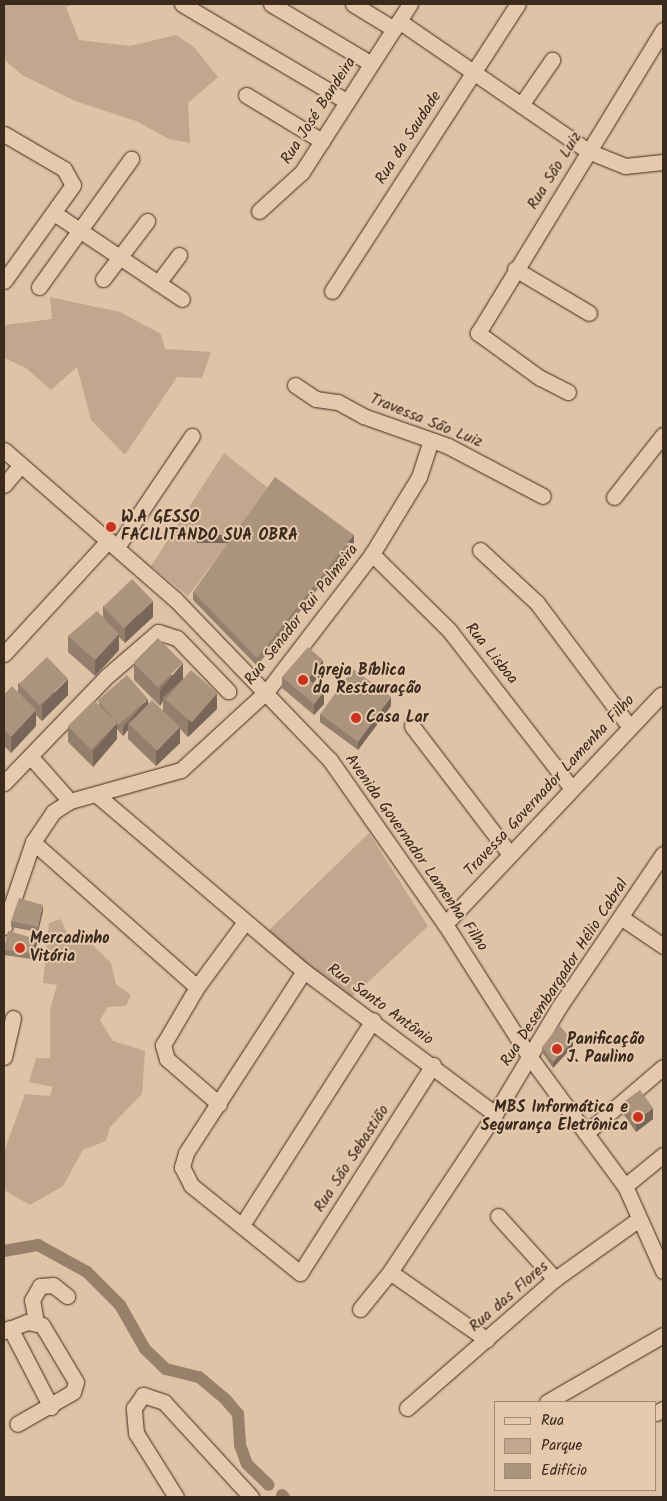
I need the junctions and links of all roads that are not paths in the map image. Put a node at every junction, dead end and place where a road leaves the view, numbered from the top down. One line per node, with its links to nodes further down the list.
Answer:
1 (271, 4): 9 (street)
2 (353, 4): 6 (street)
3 (410, 4): 6 (street, Rua José Bandeira)
4 (518, 4): 10 (street, Rua da Saudade)
5 (191, 6): 12 (street)
6 (396, 25): 9 (street, Rua José Bandeira); 10 (street)
7 (663, 30): 16 (street, Rua São Luiz)
8 (552, 60): 13 (street)
9 (370, 63): 12 (street, Rua José Bandeira)
10 (472, 73): 13 (street); 30 (street, Rua da Saudade)
11 (246, 95): 15 (street)
12 (346, 101): 15 (street, Rua José Bandeira)
13 (521, 105): 16 (street)
14 (4, 134): 20 (street)
15 (322, 141): 19 (street, Rua José Bandeira)
16 (588, 151): 18 (street); 25 (street, Rua São Luiz)
17 (131, 159): 22 (street)
18 (663, 162)
19 (259, 211)
20 (54, 213): 22 (street); 27 (street)
21 (147, 221): 24 (street)
22 (80, 231): 24 (street); 29 (street)
23 (179, 256): 28 (street)
24 (119, 258): 26 (street); 28 (street)
25 (515, 269): 32 (street); 34 (street, Rua São Luiz)
26 (103, 279)
27 (4, 281)
28 (158, 283): 31 (street)
29 (39, 287)
30 (332, 291)
31 (182, 299)
32 (589, 314)
33 (295, 385): 37 (street, Travessa São Luiz)
34 (568, 392)
35 (663, 435): 42 (street)
36 (192, 436): 43 (street)
37 (431, 440): 41 (street, Travessa São Luiz); 45 (street, Rua Senador Rui Palmeira)
38 (4, 450): 39 (street, Avenida Governador Lamenha Filho)
39 (21, 465): 40 (street); 43 (street, Avenida Governador Lamenha Filho)
40 (4, 485)
41 (543, 496)
42 (614, 497)
43 (113, 544): 46 (street); 48 (street, Avenida Governador Lamenha Filho)
44 (480, 550): 51 (street)
45 (372, 554): 48 (street, Rua Senador Rui Palmeira); 54 (street, Rua Lisboa)
46 (4, 653)
47 (228, 691): 52 (street)
48 (267, 691): 55 (street, Rua Senador Rui Palmeira); 62 (street, Avenida Governador Lamenha Filho)
49 (661, 695): 51 (street, Travessa Governador Lamenha Filho)
50 (412, 726): 58 (street)
51 (629, 726): 54 (street, Travessa Governador Lamenha Filho)
52 (30, 756): 53 (street); 56 (street)
53 (4, 783)
54 (571, 787): 58 (street, Travessa Governador Lamenha Filho)
55 (97, 795): 56 (street, Rua Senador Rui Palmeira); 61 (street, Rua Santo Antônio)
56 (66, 797): 57 (street, Rua Senador Rui Palmeira)
57 (33, 842): 63 (street, Rua Senador Rui Palmeira); 66 (street)
58 (510, 853): 62 (street, Travessa Governador Lamenha Filho)
59 (663, 854): 60 (street, Rua Desembargador Hélio Cabral)
60 (622, 918): 64 (street); 69 (street, Rua Desembargador Hélio Cabral)
61 (245, 922): 65 (street, Rua Santo Antônio); 66 (street)
62 (445, 924): 69 (street, Avenida Governador Lamenha Filho)
63 (4, 927)
64 (663, 946)
65 (304, 971): 68 (street, Rua Santo Antônio); 73 (street)
66 (197, 987): 73 (street)
67 (13, 1018): 70 (street)
68 (373, 1020): 71 (street, Rua Santo Antônio); 80 (street)
69 (529, 1056): 74 (street, Rua Desembargador Hélio Cabral); 75 (street, Avenida Governador Lamenha Filho)
70 (4, 1057)
71 (433, 1065): 74 (street, Rua Santo Antônio); 80 (street, Rua São Sebastião)
72 (663, 1067): 75 (street)
73 (219, 1104): 80 (street)
74 (496, 1114): 82 (street, Rua Desembargador Hélio Cabral)
75 (586, 1132): 77 (street, Avenida Governador Lamenha Filho)
76 (663, 1155): 77 (street)
77 (624, 1186): 79 (street, Avenida Governador Lamenha Filho)
78 (498, 1216): 83 (street)
79 (639, 1219): 81 (street, Avenida Governador Lamenha Filho); 83 (street, Rua das Flores)
80 (242, 1225)
81 (661, 1262)
82 (390, 1272): 85 (street, Rua Desembargador Hélio Cabral); 89 (street)
83 (555, 1279): 89 (street, Rua das Flores)
84 (67, 1296): 86 (street)
85 (360, 1309)
86 (36, 1322): 87 (street); 91 (street)
87 (7, 1330): 91 (street)
88 (663, 1335): 90 (street)
89 (487, 1340): 92 (street, Rua das Flores)
90 (549, 1401)
91 (51, 1407): 93 (street)
92 (407, 1408)
93 (17, 1424)
94 (176, 1497): 95 (street)
95 (251, 1497)

